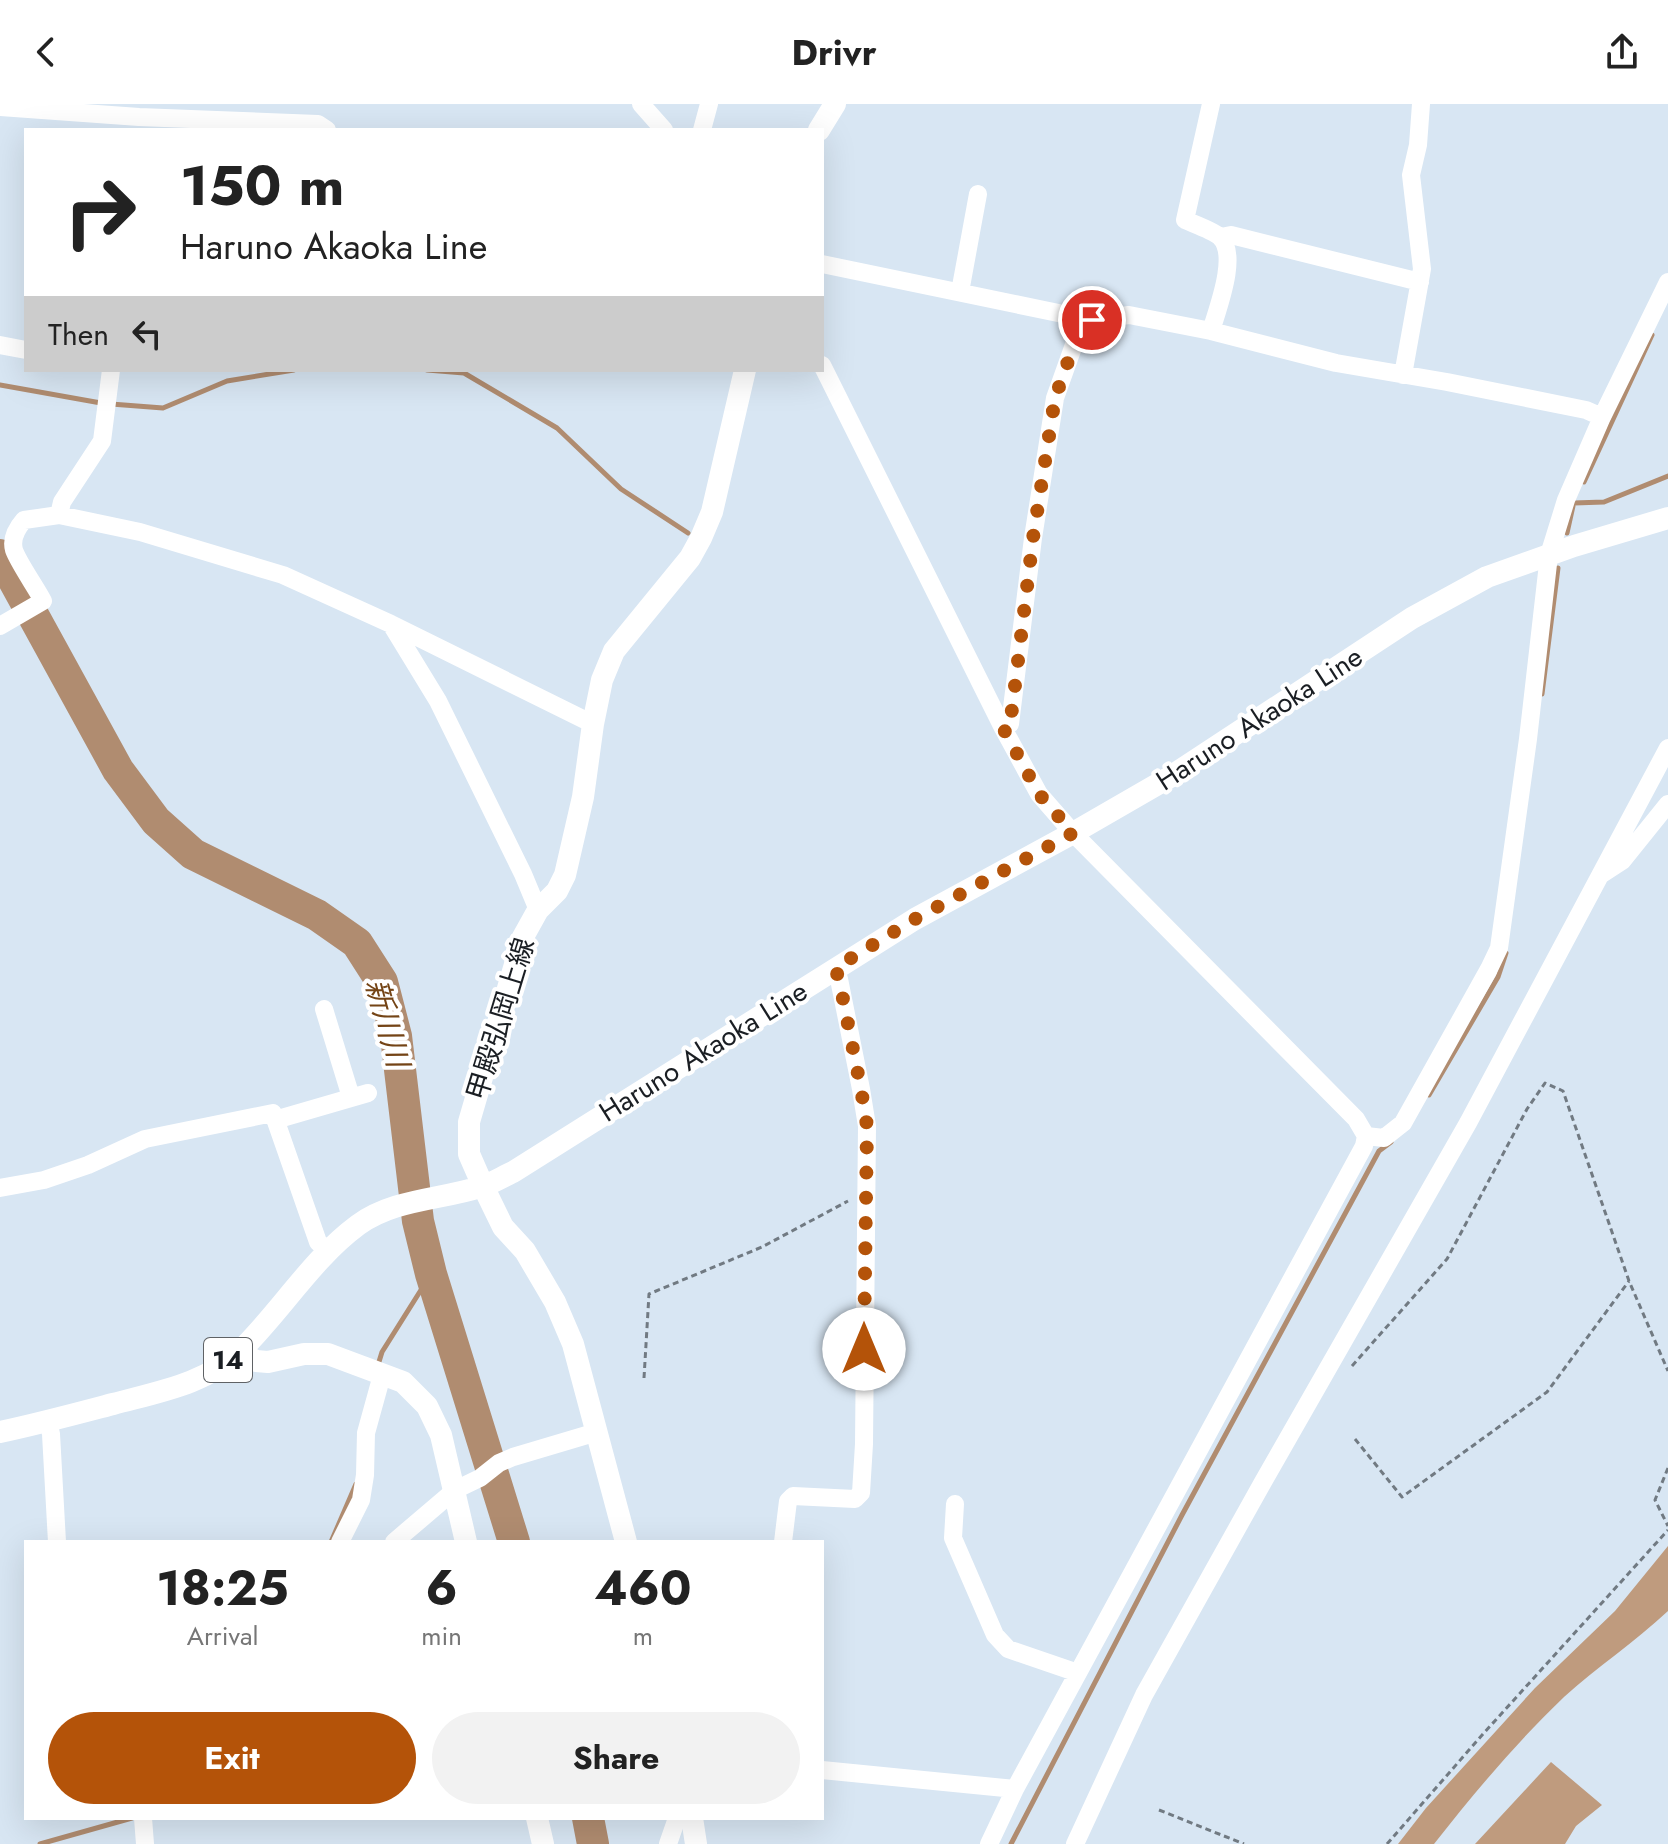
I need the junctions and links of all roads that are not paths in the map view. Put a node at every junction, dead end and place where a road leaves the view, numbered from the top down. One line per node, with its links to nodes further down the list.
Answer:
1 (641, 104): 9 (street)
2 (709, 104): 10 (street)
3 (835, 104): 11 (main road)
4 (1211, 104): 13 (street)
5 (1421, 104): 15 (street)
6 (4, 106): 7 (street)
7 (138, 123): 8 (street)
8 (324, 128)
9 (662, 128)
10 (703, 128)
11 (820, 128)
12 (978, 194): 17 (street)
13 (1221, 237): 15 (street); 19 (street)
14 (824, 264): 17 (street)
15 (1420, 282): 24 (street)
16 (1668, 282): 26 (street)
17 (960, 292): 18 (street)
18 (1092, 320): 19 (street); 33 (street)
19 (1211, 331): 24 (street)
20 (0, 345): 21 (street)
21 (24, 350)
22 (824, 369): 33 (street)
23 (745, 372): 32 (main road, 甲殿弘岡上線)
24 (1403, 375): 26 (street)
25 (109, 376): 27 (street)
26 (1602, 417): 29 (street)
27 (59, 515): 30 (street); 31 (street)
28 (1668, 518): 29 (main road, Haruno Akaoka Line / 14)
29 (1549, 555): 36 (main road, Haruno Akaoka Line / 14); 42 (street)
30 (391, 624): 32 (street); 38 (street)
31 (0, 626)
32 (593, 724): 38 (main road, 甲殿弘岡上線)
33 (1003, 728): 36 (street)
34 (1668, 748): 37 (street)
35 (1668, 804): 37 (street)
36 (1073, 833): 39 (main road, Haruno Akaoka Line / 14); 42 (street)
37 (1600, 875): 71 (street)
38 (538, 910): 43 (main road, 甲殿弘岡上線)
39 (835, 968): 43 (main road, Haruno Akaoka Line / 14); 58 (street)
40 (324, 1009): 41 (street)
41 (275, 1120): 44 (street); 45 (street)
42 (1366, 1136): 59 (street)
43 (483, 1186): 45 (main road, Haruno Akaoka Line / 14); 50 (main road, 甲殿弘岡上線)
44 (0, 1188)
45 (329, 1252): 46 (main road, Haruno Akaoka Line / 14)
46 (239, 1352): 47 (main road); 48 (main road, Haruno Akaoka Line / 14)
47 (376, 1373): 51 (main road); 54 (street)
48 (48, 1421): 49 (main road, Haruno Akaoka Line / 14); 53 (street)
49 (0, 1432)
50 (597, 1432): 51 (street); 57 (main road, 甲殿弘岡上線)
51 (455, 1490): 55 (street); 56 (main road)
52 (955, 1504): 59 (street)
53 (57, 1540)
54 (341, 1540)
55 (396, 1540)
56 (466, 1540)
57 (625, 1540)
58 (783, 1540)
59 (1078, 1673): 61 (street)
60 (824, 1770): 61 (street)
61 (1015, 1789): 70 (street)
62 (537, 1820): 67 (main road)
63 (676, 1820): 68 (street)
64 (692, 1820): 69 (main road)
65 (144, 1830): 66 (street)
66 (126, 1844)
67 (543, 1844)
68 (668, 1844)
69 (696, 1844)
70 (989, 1844)
71 (1075, 1844)

